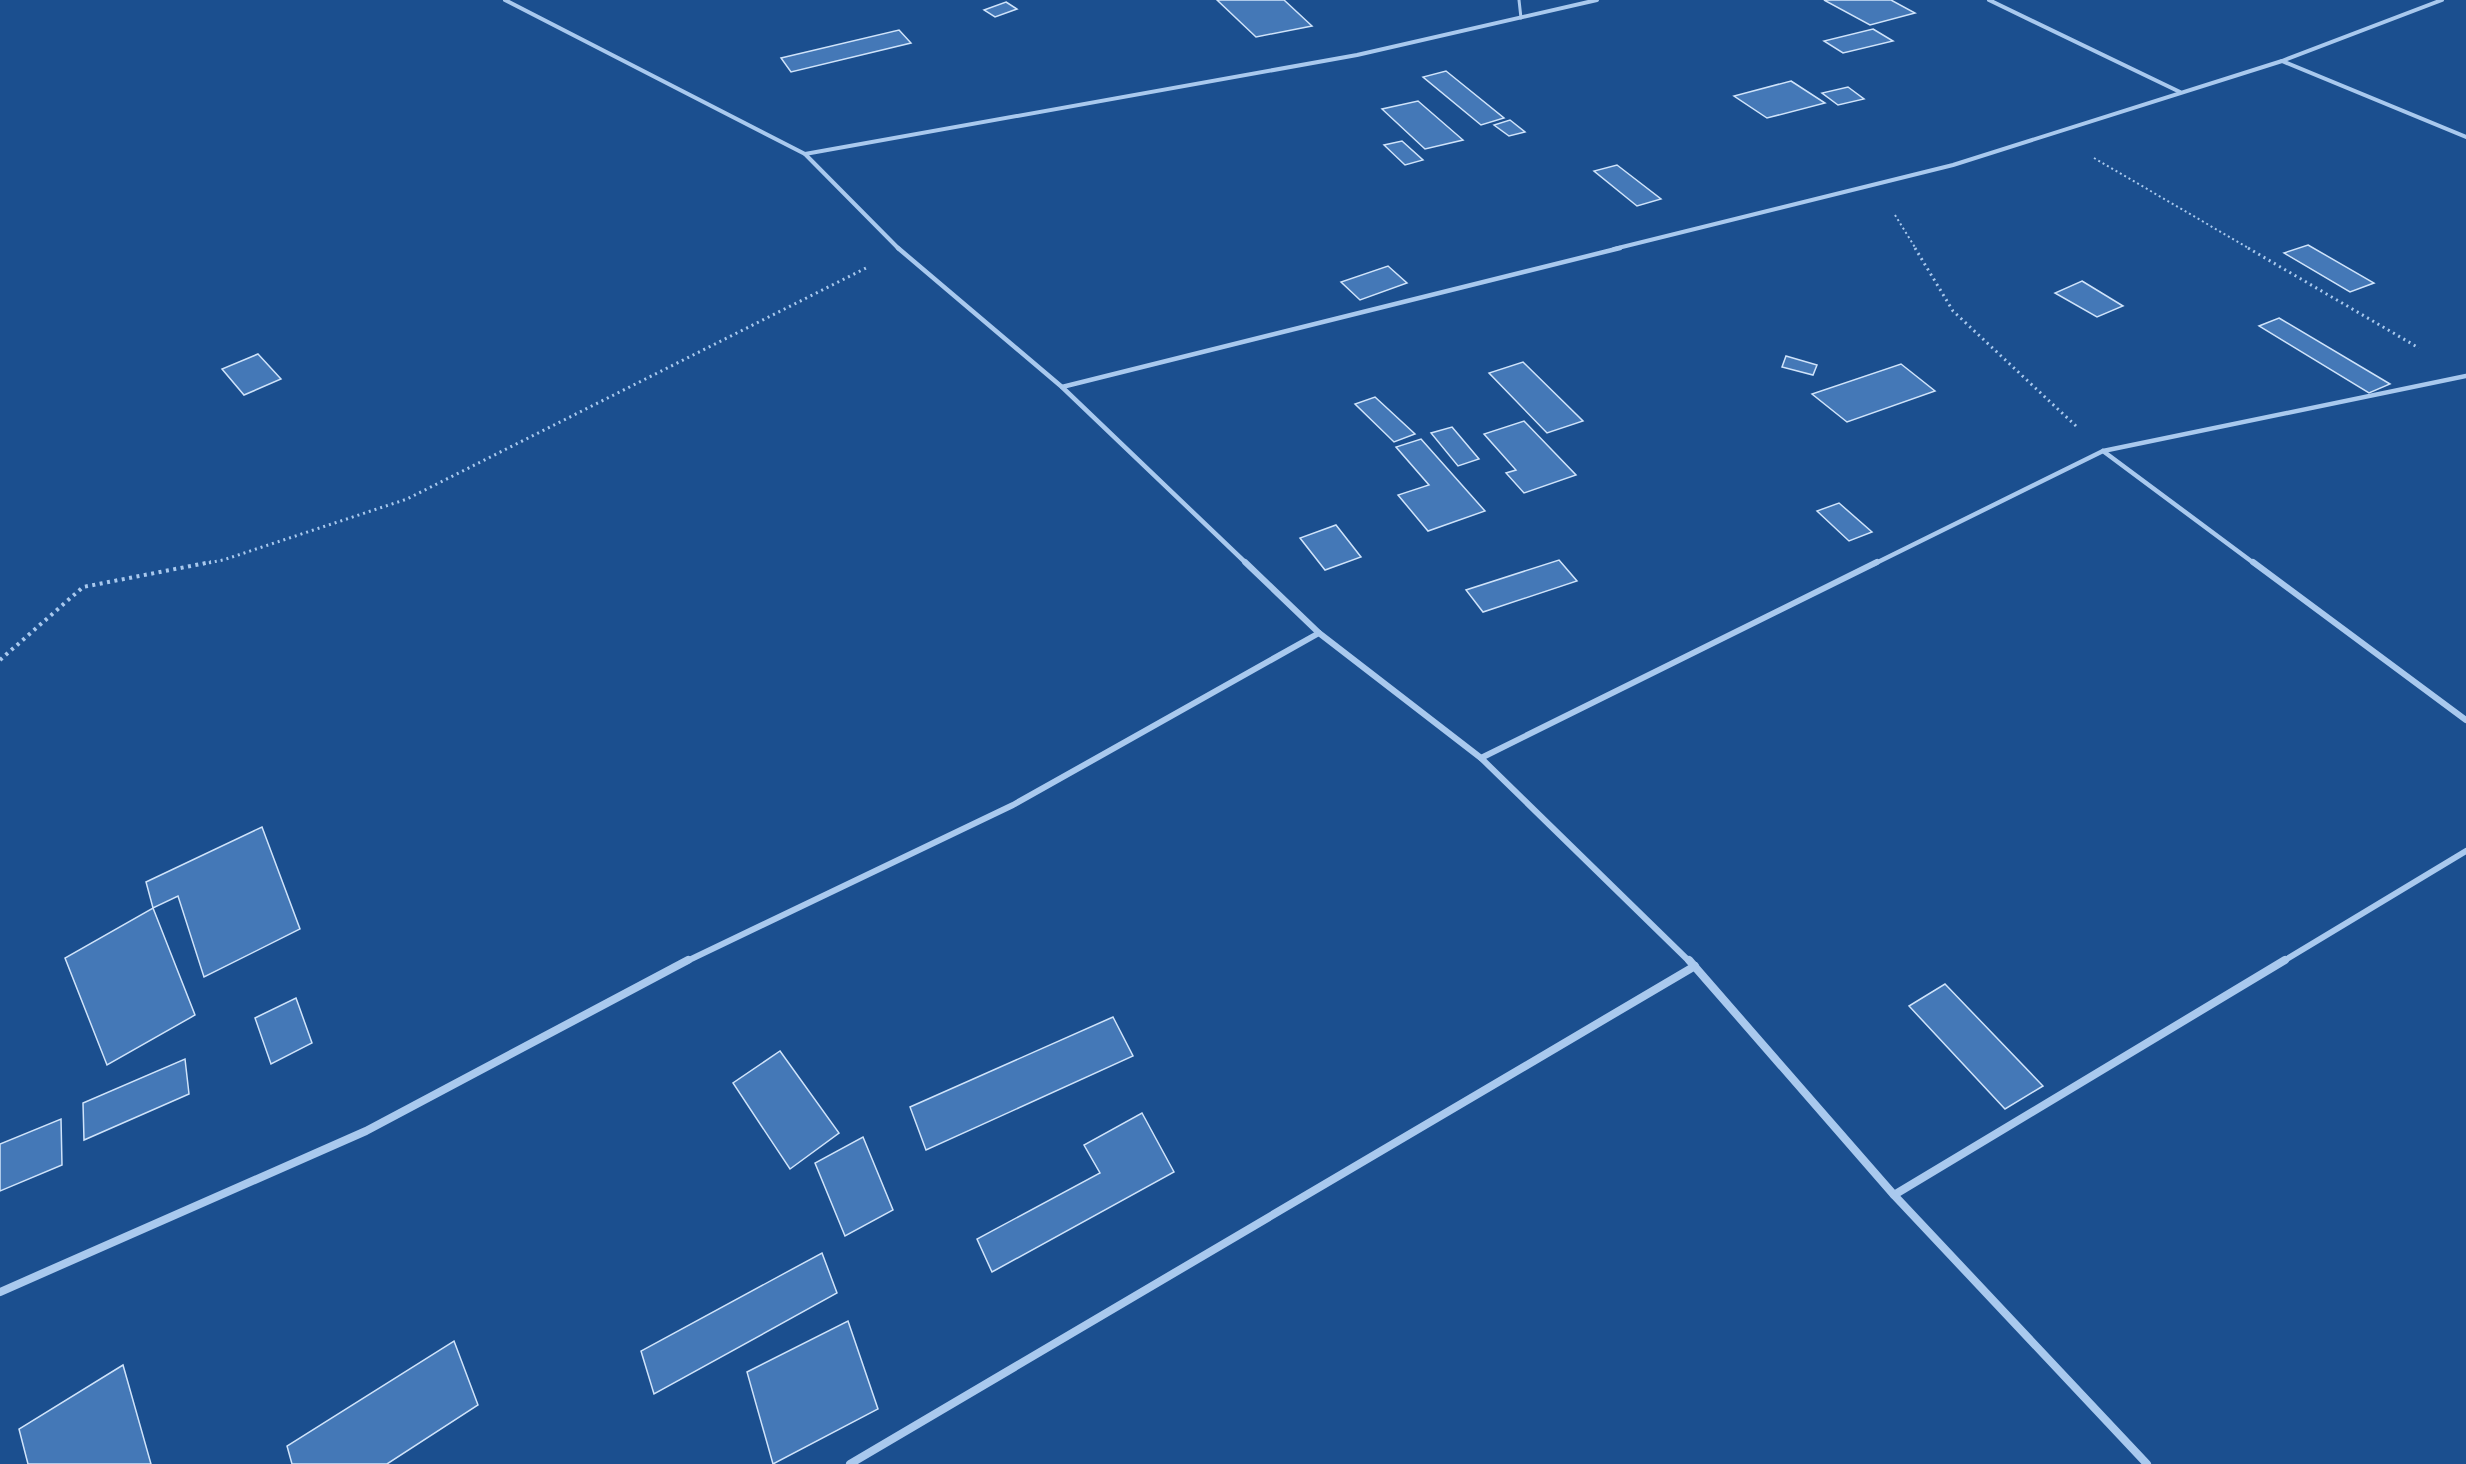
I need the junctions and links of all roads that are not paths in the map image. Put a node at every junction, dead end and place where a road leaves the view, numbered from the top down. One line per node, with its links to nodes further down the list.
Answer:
1 (505, 0): 10 (street)
2 (1519, 0): 6 (lane)
3 (1597, 0): 6 (street)
4 (1989, 0): 8 (street)
5 (2442, 0): 7 (street)
6 (1521, 18): 10 (street)
7 (2282, 61): 8 (street); 9 (street)
8 (2180, 92): 12 (street)
9 (2466, 136)
10 (806, 154): 12 (street)
11 (2466, 376): 13 (street)
12 (1062, 387): 14 (street)
13 (2103, 451): 15 (street); 16 (street)
14 (1319, 633): 16 (street); 20 (street)
15 (2466, 720)
16 (1481, 758): 18 (street)
17 (2466, 851): 19 (street)
18 (1695, 966): 19 (street); 21 (street)
19 (1894, 1195): 22 (street)
20 (0, 1292)
21 (850, 1464)
22 (2148, 1464)

